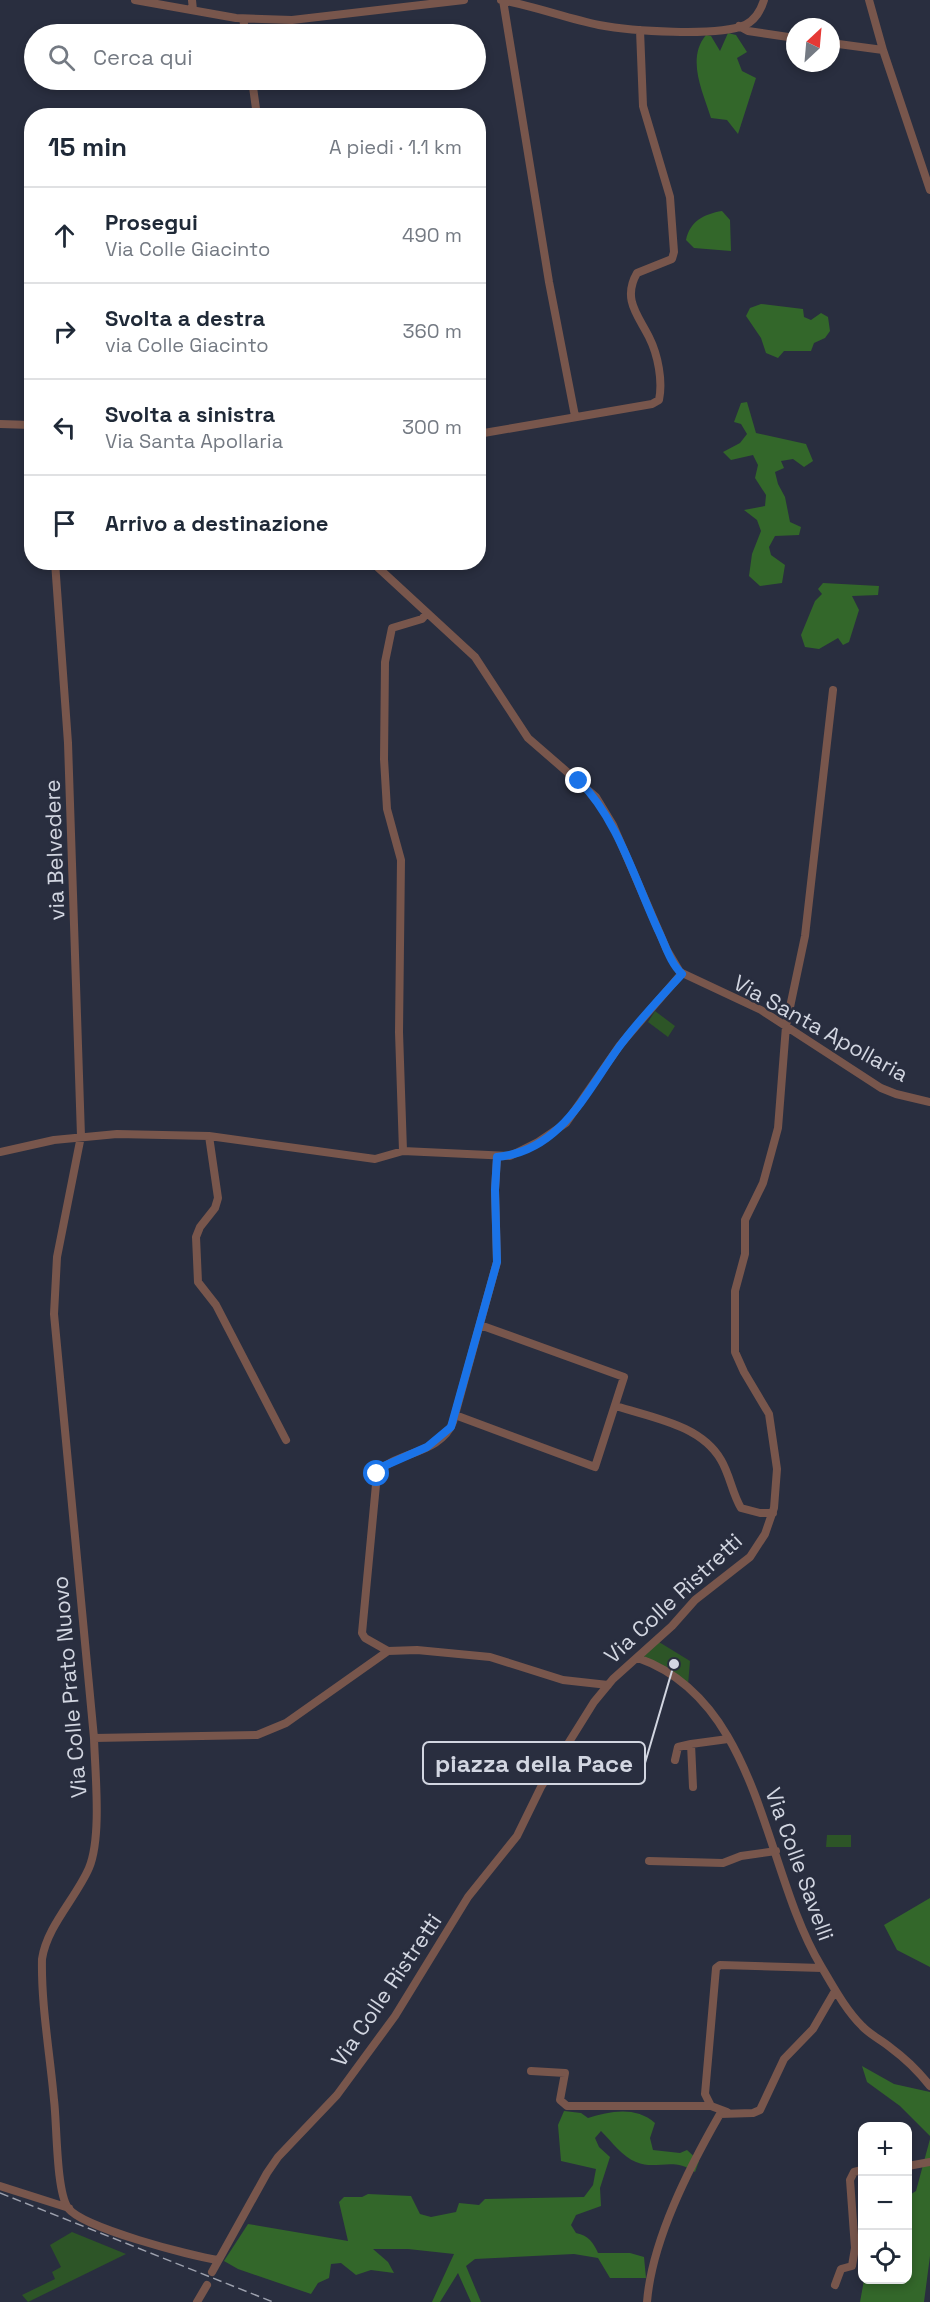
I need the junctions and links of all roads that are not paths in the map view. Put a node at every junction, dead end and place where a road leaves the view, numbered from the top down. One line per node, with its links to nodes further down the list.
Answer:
1 (135, 0): 7 (street)
2 (192, 0): 7 (street)
3 (464, 0): 8 (street)
4 (501, 0): 11 (street); 18 (street)
5 (764, 0): 10 (street)
6 (868, 0): 14 (street)
7 (193, 10): 8 (street)
8 (243, 19): 9 (street)
9 (244, 24)
10 (740, 26): 11 (street); 12 (street)
11 (640, 30): 18 (street)
12 (786, 37)
13 (840, 44): 14 (street)
14 (883, 50): 17 (street)
15 (253, 90): 16 (street)
16 (256, 108)
17 (930, 190)
18 (575, 417): 21 (street)
19 (0, 424): 20 (street)
20 (24, 424)
21 (486, 433)
22 (56, 570): 29 (street, via Belvedere)
23 (381, 570): 24 (street)
24 (427, 613): 26 (street); 31 (street)
25 (833, 690): 27 (street, Via Colle Ristretti)
26 (682, 974): 27 (street, Via Santa Apollaria); 33 (street)
27 (786, 1026): 28 (street, Via Santa Apollaria); 38 (street, Via Colle Ristretti)
28 (930, 1102)
29 (81, 1136): 30 (street); 32 (street); 42 (street, Via Colle Prato Nuovo)
30 (209, 1136): 31 (street); 37 (street)
31 (404, 1151): 33 (street)
32 (0, 1152)
33 (497, 1157): 34 (street)
34 (480, 1325): 35 (street); 36 (street)
35 (616, 1406): 36 (street); 38 (street)
36 (455, 1415): 39 (street)
37 (286, 1440)
38 (772, 1513): 40 (street, Via Colle Ristretti)
39 (388, 1651): 41 (street); 42 (street)
40 (638, 1658): 41 (street, Via Colle Ristretti); 43 (street, Via Colle Savelli)
41 (608, 1685): 60 (street, Via Colle Ristretti)
42 (94, 1738): 59 (street, Via Colle Prato Nuovo)
43 (728, 1739): 44 (street); 47 (street, Via Colle Savelli)
44 (691, 1744): 45 (street); 46 (street)
45 (675, 1760)
46 (693, 1787)
47 (776, 1851): 48 (street); 49 (street, Via Colle Savelli)
48 (649, 1861)
49 (822, 1968): 50 (street, Via Colle Savelli); 53 (street)
50 (836, 1991): 52 (street, Via Colle Savelli); 54 (street)
51 (531, 2071): 53 (street)
52 (930, 2086)
53 (711, 2106): 54 (street)
54 (728, 2112): 65 (street)
55 (930, 2162): 56 (street)
56 (912, 2165)
57 (858, 2171): 63 (street)
58 (0, 2186): 59 (street)
59 (69, 2208): 60 (street)
60 (218, 2260): 61 (street, Via Colle Ristretti)
61 (212, 2272)
62 (207, 2285): 64 (street)
63 (835, 2285)
64 (197, 2302)
65 (647, 2302)

